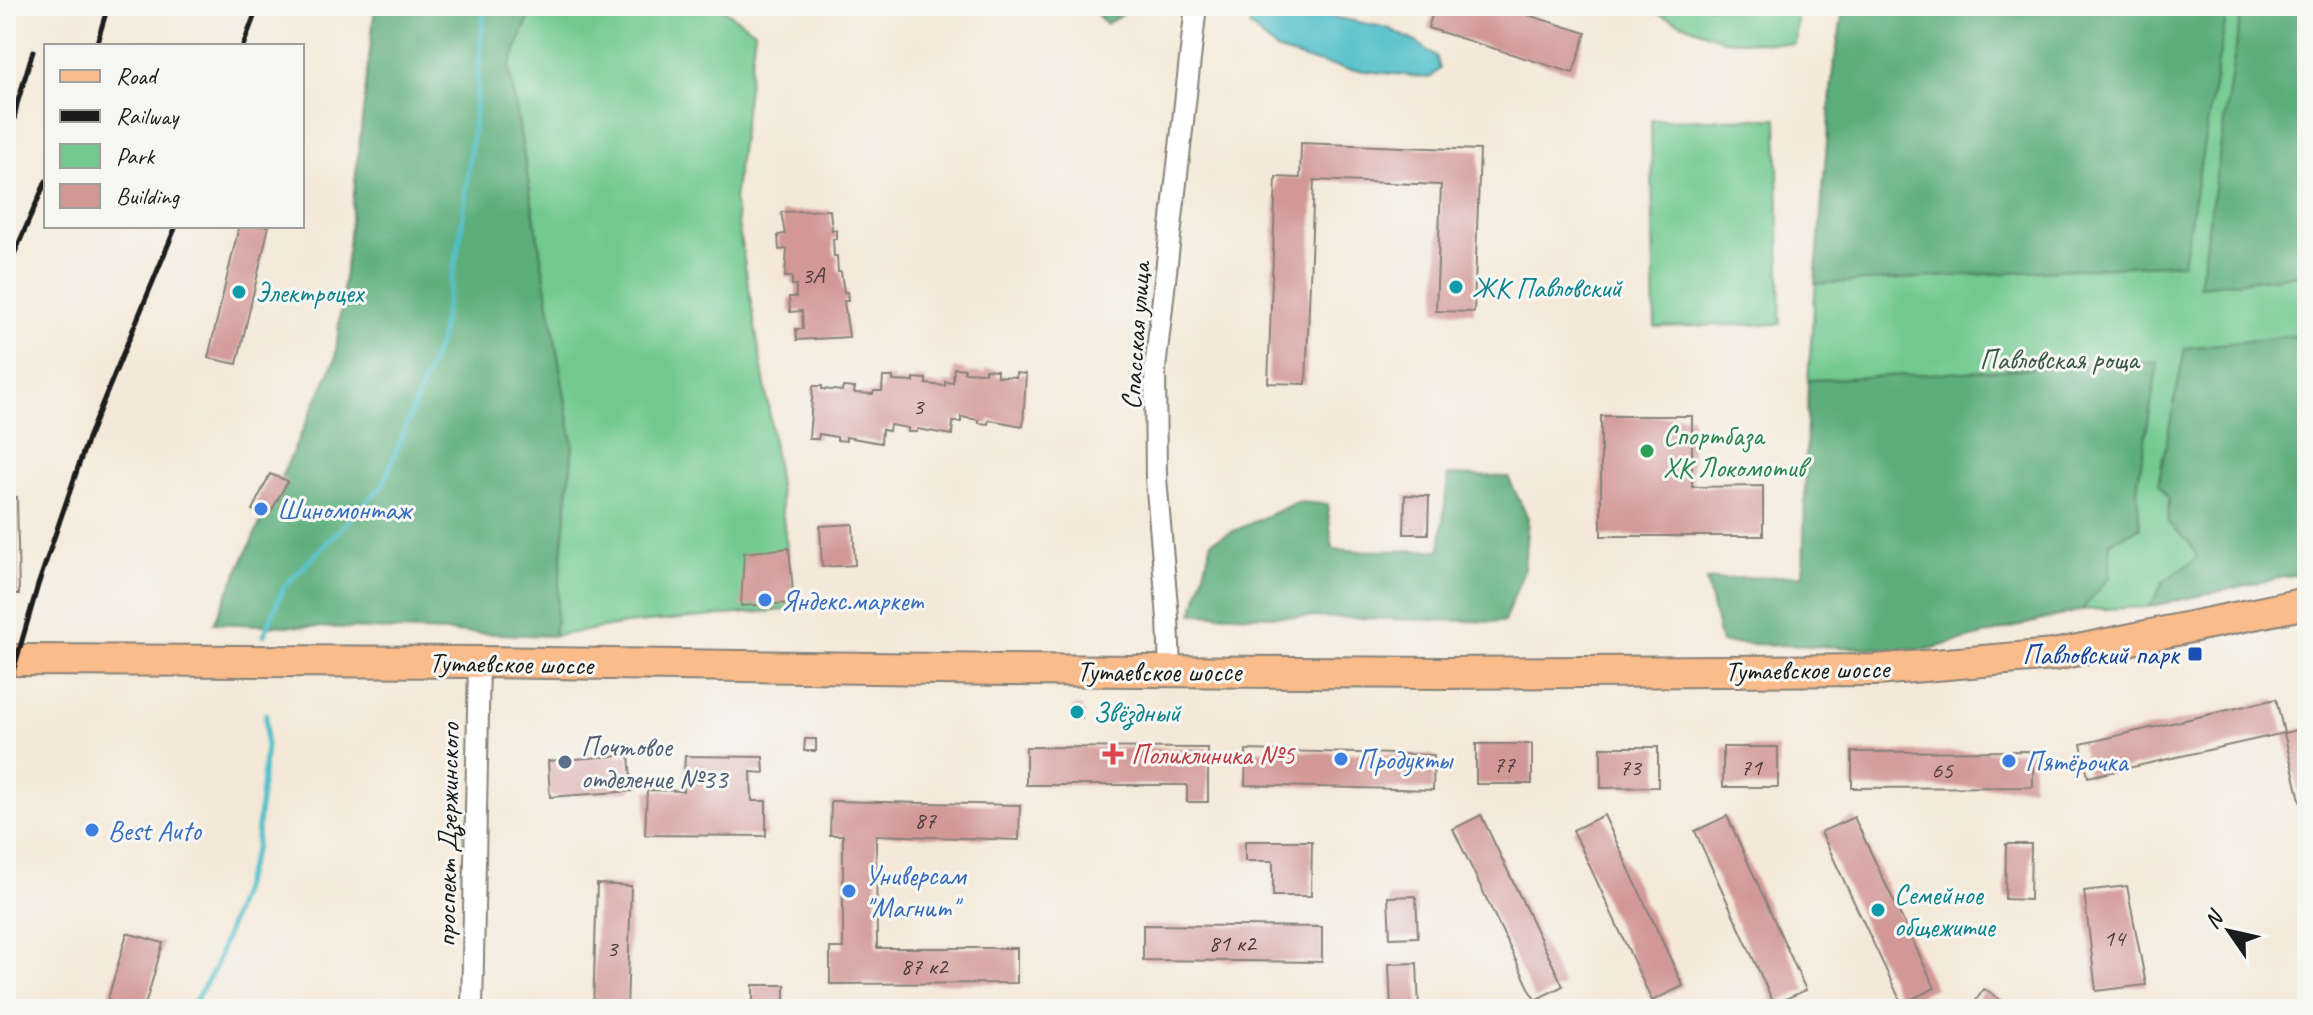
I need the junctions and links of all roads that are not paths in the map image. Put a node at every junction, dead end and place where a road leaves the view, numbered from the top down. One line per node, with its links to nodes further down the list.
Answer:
1 (1196, 6): 5 (street, Спасская улица)
2 (2307, 603): 5 (main road, Тутаевское шоссе)
3 (6, 660): 4 (main road, Тутаевское шоссе)
4 (479, 662): 5 (main road, Тутаевское шоссе); 6 (street, проспект Дзержинского)
5 (1170, 671)
6 (472, 1009)

